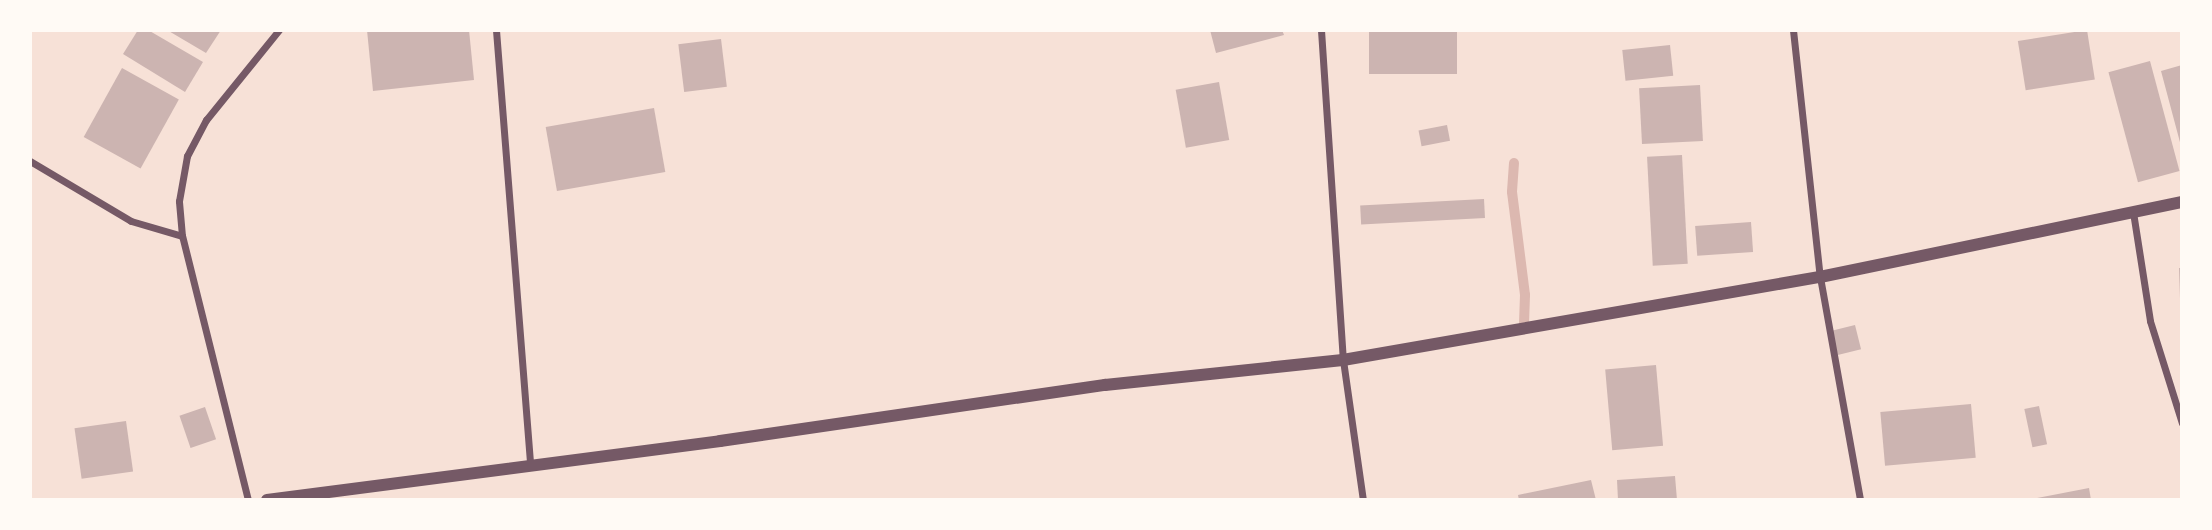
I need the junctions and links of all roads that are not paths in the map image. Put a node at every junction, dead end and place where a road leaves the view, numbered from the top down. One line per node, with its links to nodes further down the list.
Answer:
1 (279, 30): 8 (street)
2 (496, 30): 12 (street)
3 (1321, 30): 10 (street)
4 (1793, 30): 9 (street)
5 (30, 161): 8 (street)
6 (2182, 202): 7 (street)
7 (2133, 211): 9 (street); 11 (street)
8 (182, 236): 13 (street)
9 (1820, 277): 10 (street); 16 (street)
10 (1343, 360): 12 (street); 15 (street)
11 (2182, 423)
12 (530, 466): 14 (street)
13 (248, 500)
14 (267, 500)
15 (1363, 500)
16 (1860, 500)

